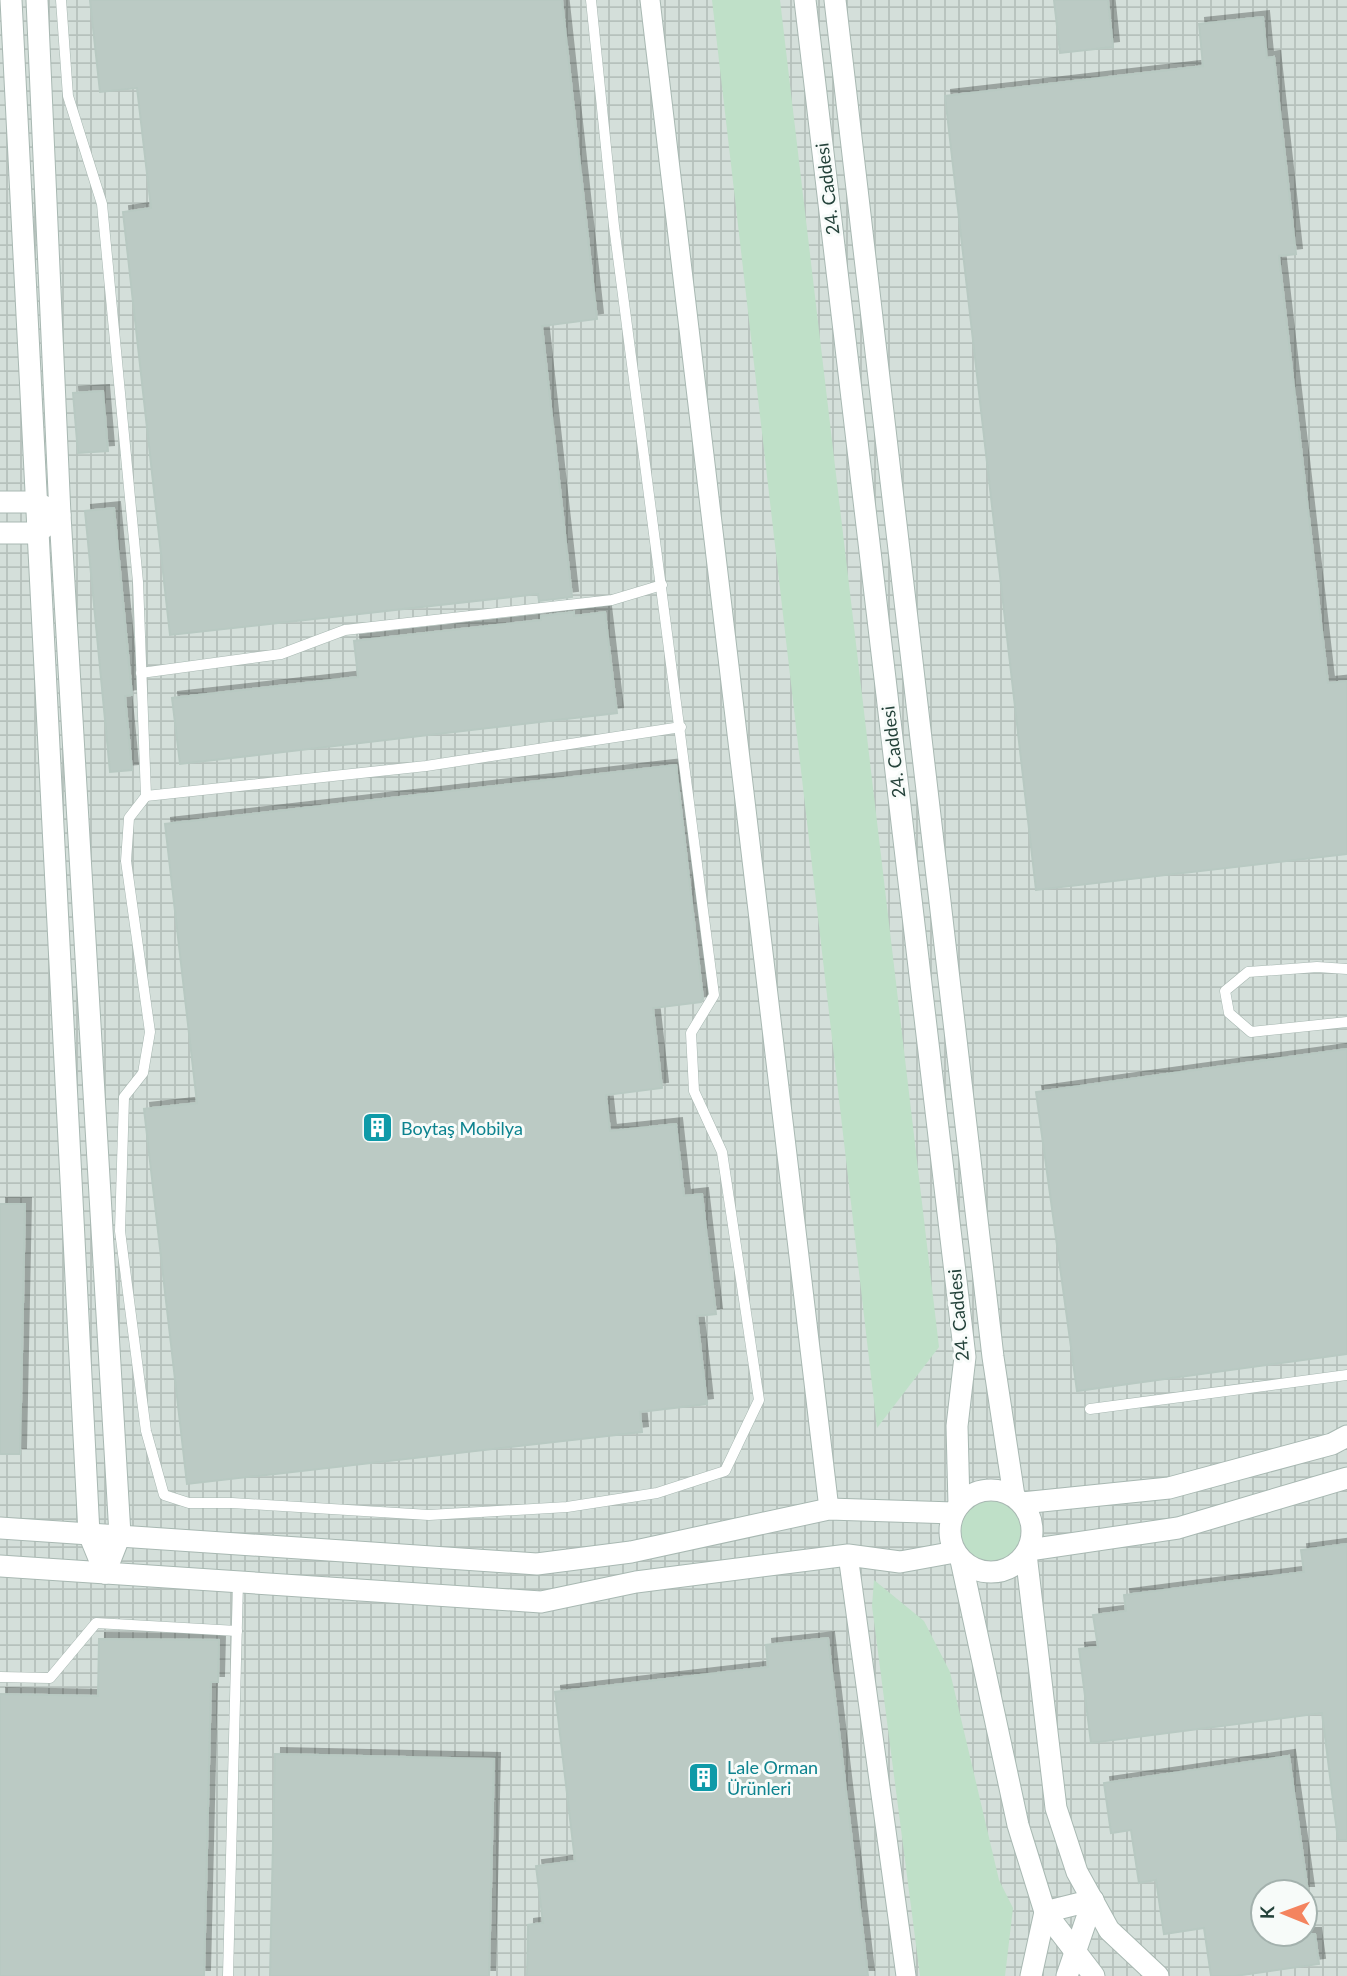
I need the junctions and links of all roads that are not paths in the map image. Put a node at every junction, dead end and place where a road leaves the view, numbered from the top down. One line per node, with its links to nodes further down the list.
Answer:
1 (10, 0): 9 (street)
2 (37, 0): 10 (street)
3 (61, 0): 14 (lane)
4 (591, 0): 13 (lane)
5 (650, 0): 24 (street)
6 (804, 0): 25 (street, 24. Caddesi)
7 (835, 0): 23 (street, 24. Caddesi)
8 (0, 502): 9 (street)
9 (36, 502): 10 (street); 12 (street)
10 (60, 515): 12 (street); 28 (street)
11 (0, 533): 12 (street)
12 (37, 533): 27 (street)
13 (662, 585): 14 (lane); 15 (lane)
14 (141, 673): 16 (lane)
15 (681, 727): 16 (lane); 16 (lane)
16 (146, 796)
17 (1347, 969): 18 (lane)
18 (1347, 1022)
19 (1347, 1375): 20 (lane)
20 (1090, 1409)
21 (1347, 1436): 23 (street)
22 (1347, 1478): 29 (street)
23 (1018, 1500): 25 (street); 29 (street)
24 (830, 1509): 25 (street); 28 (street)
25 (957, 1509): 31 (street)
26 (0, 1528): 27 (street)
27 (89, 1534): 28 (street); 33 (street)
28 (120, 1535): 33 (street)
29 (1027, 1552): 31 (street); 37 (street)
30 (848, 1555): 31 (street); 34 (street); 41 (street)
31 (958, 1556): 38 (street)
32 (0, 1566): 33 (street)
33 (106, 1573): 34 (street)
34 (238, 1582): 35 (lane)
35 (237, 1631): 36 (lane); 40 (lane)
36 (0, 1677)
37 (1093, 1900): 38 (street); 39 (street); 45 (street)
38 (1045, 1912): 39 (street); 42 (street)
39 (1075, 1952): 43 (street); 44 (street)
40 (228, 1976)
41 (906, 1976)
42 (1031, 1976)
43 (1067, 1976)
44 (1094, 1976)
45 (1158, 1976)

